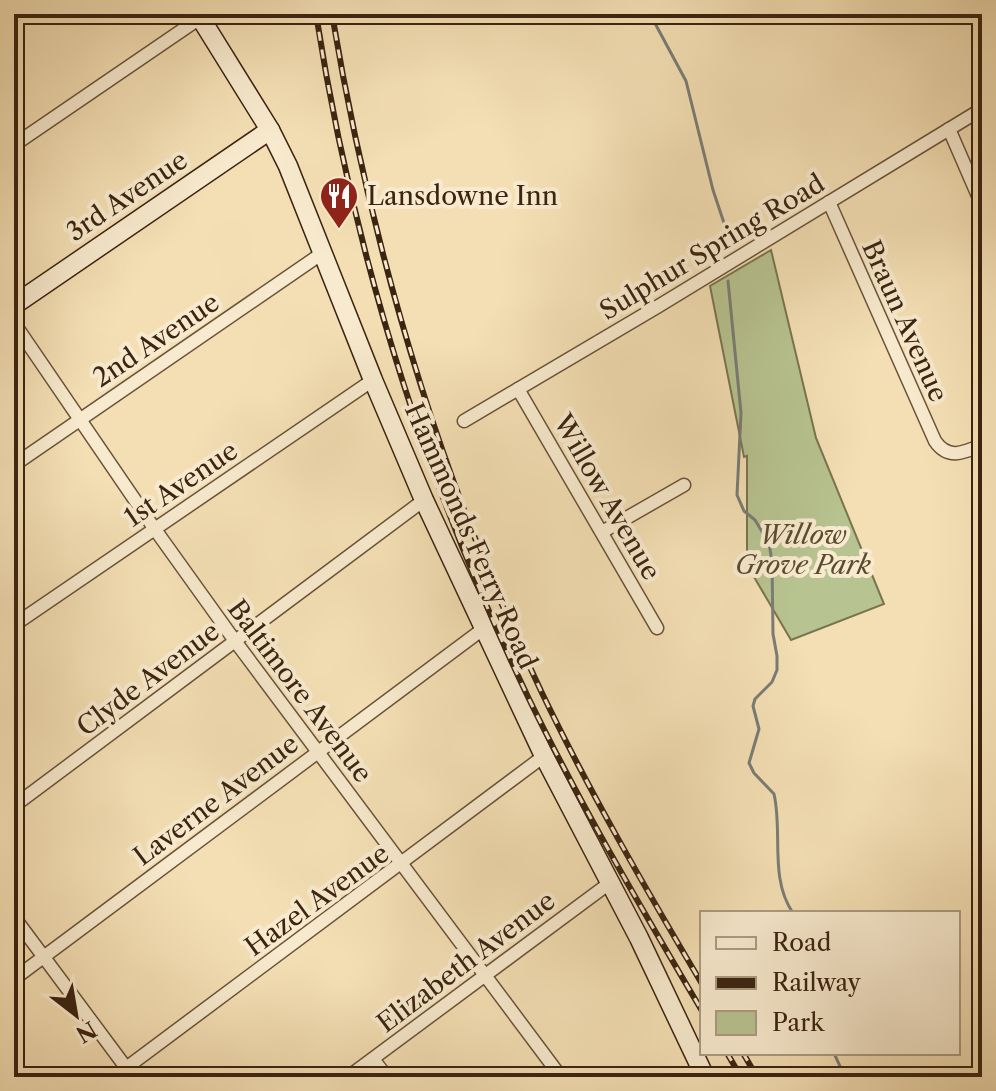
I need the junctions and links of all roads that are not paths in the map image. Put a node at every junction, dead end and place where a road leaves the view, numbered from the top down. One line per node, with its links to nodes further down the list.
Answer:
1 (199, 16): 4 (street, Hammonds Ferry Road); 5 (street)
2 (982, 109): 3 (street, Sulphur Spring Road)
3 (949, 129): 6 (street, Sulphur Spring Road); 7 (street)
4 (270, 130): 8 (street, Hammonds Ferry Road); 9 (street, 3rd Avenue)
5 (14, 145)
6 (829, 202): 12 (street, Sulphur Spring Road); 15 (street, Braun Avenue)
7 (982, 205)
8 (324, 252): 11 (street, Hammonds Ferry Road); 13 (street, 2nd Avenue)
9 (14, 305)
10 (14, 323): 13 (street, Baltimore Avenue)
11 (373, 380): 18 (street, Hammonds Ferry Road); 19 (street, 1st Avenue)
12 (518, 389): 14 (street, Sulphur Spring Road); 20 (street, Willow Avenue)
13 (80, 419): 16 (street, 2nd Avenue); 19 (street, Baltimore Avenue)
14 (464, 421)
15 (982, 445)
16 (14, 465)
17 (684, 485): 20 (street)
18 (424, 500): 23 (street, Hammonds Ferry Road); 24 (street, Clyde Avenue)
19 (154, 528): 21 (street, 1st Avenue); 24 (street, Baltimore Avenue)
20 (602, 532): 22 (street, Willow Avenue)
21 (14, 625)
22 (657, 628)
23 (483, 629): 25 (street, Laverne Avenue); 26 (street, Hammonds Ferry Road)
24 (235, 641): 25 (street, Baltimore Avenue); 27 (street, Clyde Avenue)
25 (318, 752): 28 (street, Baltimore Avenue); 31 (street, Laverne Avenue)
26 (544, 756): 28 (street, Hazel Avenue); 29 (street, Hammonds Ferry Road)
27 (14, 806)
28 (402, 865): 32 (street, Baltimore Avenue); 35 (street, Hazel Avenue)
29 (611, 882): 32 (street, Elizabeth Avenue); 40 (street, Hammonds Ferry Road)
30 (14, 917): 31 (street)
31 (43, 957): 33 (street, Laverne Avenue); 35 (street)
32 (485, 975): 34 (street, Elizabeth Avenue); 39 (street, Baltimore Avenue)
33 (14, 979)
34 (373, 1059): 37 (street, Elizabeth Avenue); 38 (street)
35 (130, 1072): 36 (street, Hazel Avenue)
36 (114, 1077)
37 (348, 1077)
38 (387, 1077)
39 (561, 1077)
40 (704, 1077)

